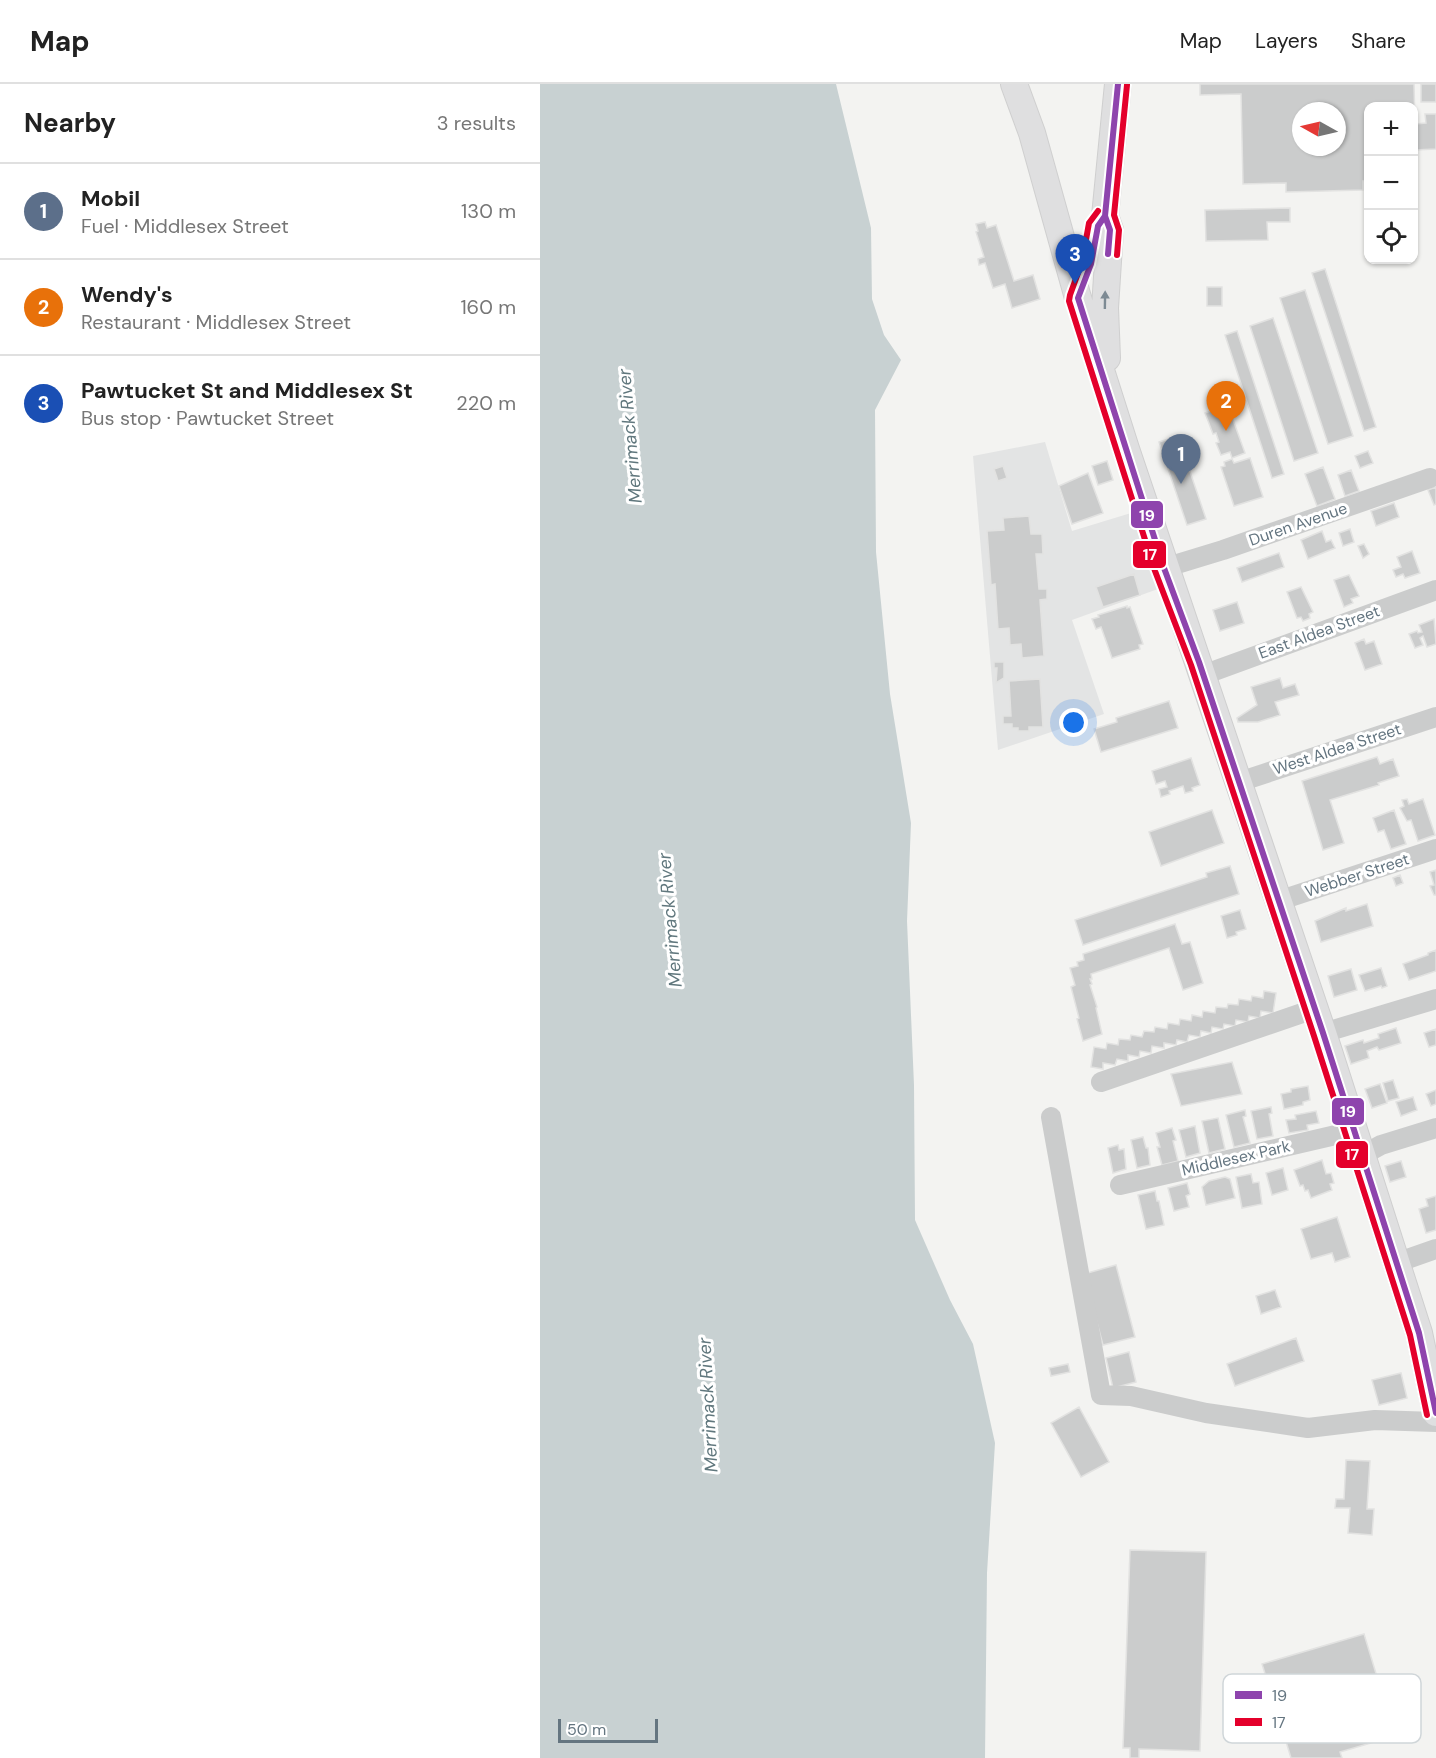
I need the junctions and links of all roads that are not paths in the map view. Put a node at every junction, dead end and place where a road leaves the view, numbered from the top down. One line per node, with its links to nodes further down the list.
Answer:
1 (1014, 84): 4 (main road)
2 (1118, 84): 3 (main road)
3 (1105, 216): 4 (main road); 5 (main road, one-way to 3)
4 (1078, 298): 5 (main road)
5 (1111, 400): 7 (main road)
6 (1430, 478): 7 (street, Duren Avenue)
7 (1164, 568): 9 (main road)
8 (1436, 590): 9 (street, East Aldea Street)
9 (1203, 675): 11 (main road)
10 (1436, 717): 11 (street, West Aldea Street)
11 (1239, 782): 13 (main road)
12 (1436, 849): 13 (street, Webber Street)
13 (1278, 900): 15 (main road)
14 (1436, 999): 16 (street)
15 (1314, 1009): 16 (main road); 17 (street)
16 (1323, 1033): 20 (main road)
17 (1101, 1082)
18 (1051, 1117): 26 (street)
19 (1436, 1128): 21 (street)
20 (1353, 1131): 21 (main road); 22 (street, Middlesex Park)
21 (1361, 1156): 24 (main road)
22 (1120, 1185)
23 (1436, 1249): 24 (street)
24 (1396, 1263): 25 (main road)
25 (1436, 1413)
26 (1436, 1422)

